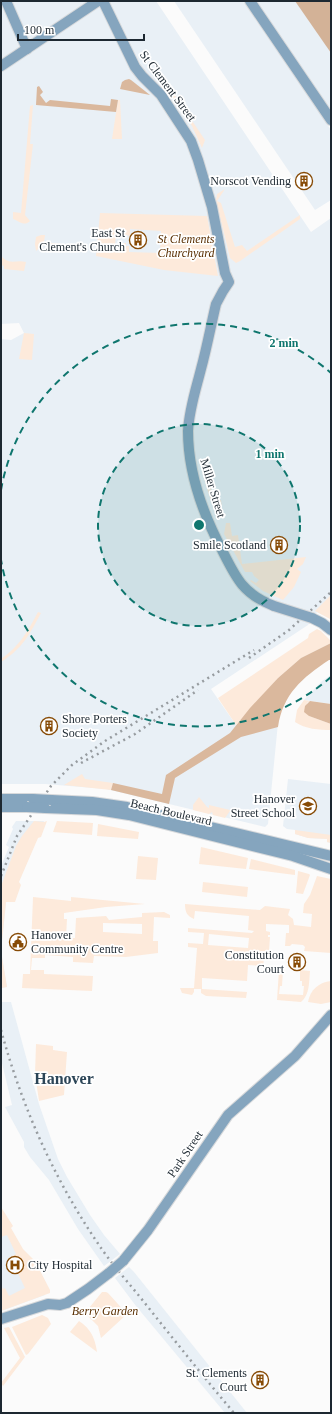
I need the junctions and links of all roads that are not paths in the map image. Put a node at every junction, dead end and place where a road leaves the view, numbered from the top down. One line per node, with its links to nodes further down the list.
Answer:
1 (6, 1): 5 (street)
2 (98, 1): 5 (street)
3 (103, 1): 8 (street, St Clement Street)
4 (250, 1): 7 (street)
5 (27, 49): 6 (street)
6 (1, 66)
7 (331, 120)
8 (229, 282): 9 (street, Miller Street, bridge)
9 (331, 630)
10 (1, 799): 11 (street, Beach Boulevard)
11 (30, 803): 12 (street, Beach Boulevard, bridge); 13 (street, Beach Boulevard)
12 (48, 804): 14 (street, Beach Boulevard); 15 (street, Beach Boulevard)
13 (1, 807)
14 (331, 856)
15 (331, 868)
16 (331, 1015): 17 (street, Park Street, bridge)
17 (1, 1319)

